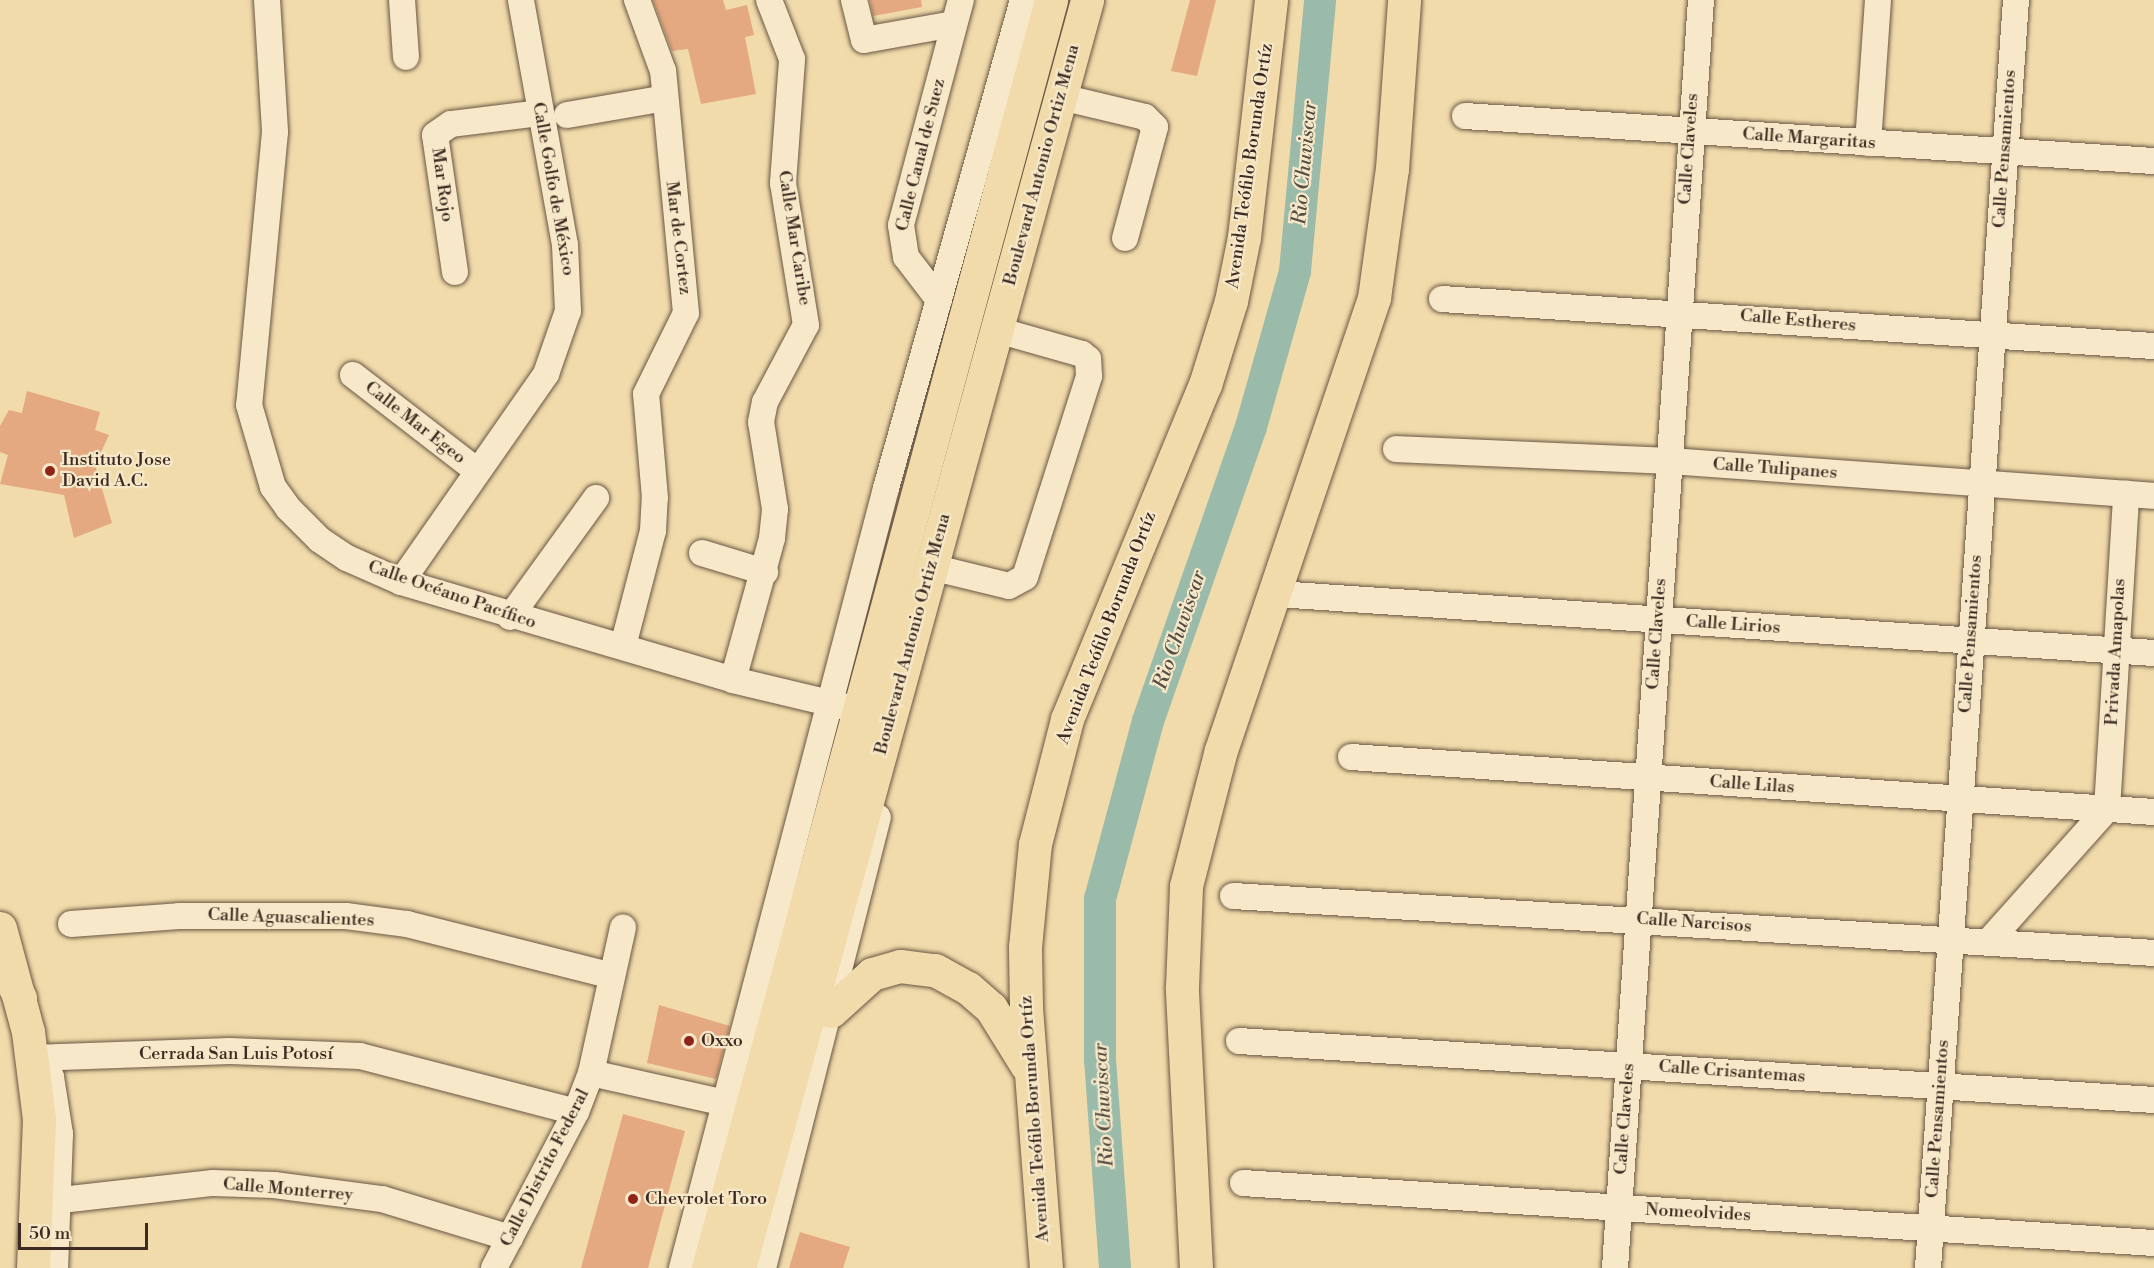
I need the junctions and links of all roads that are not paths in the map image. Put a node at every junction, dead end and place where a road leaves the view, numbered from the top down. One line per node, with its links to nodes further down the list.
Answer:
1 (267, 0): 45 (street, Calle Océano Pacífico)
2 (402, 0): 16 (street)
3 (521, 0): 19 (street, Calle Golfo de México)
4 (637, 0): 18 (street, Mar de Cortez)
5 (769, 0): 44 (street, Calle Mar Caribe)
6 (854, 0): 15 (street)
7 (1023, 0): 29 (street, Boulevard Antonio Ortiz Mena)
8 (1051, 0): 54 (main road, Boulevard Antonio Ortiz Mena)
9 (1087, 0): 17 (main road, Boulevard Antonio Ortiz Mena)
10 (1271, 0): 77 (main road, Avenida Teófilo Borunda Ortíz)
11 (1404, 0): 46 (main road)
12 (1701, 0): 22 (street, Calle Claveles)
13 (1878, 0): 23 (street)
14 (2016, 0): 24 (street, Calle Pensamientos)
15 (958, 12): 29 (street, Calle Canal de Suez)
16 (406, 57)
17 (1061, 97): 26 (street); 31 (main road, Boulevard Antonio Ortiz Mena)
18 (665, 98): 20 (street); 50 (street, Mar de Cortez)
19 (540, 113): 27 (street, Mar Rojo); 37 (street, Calle Golfo de México)
20 (567, 115)
21 (1465, 116): 22 (street, Calle Margaritas)
22 (1690, 131): 23 (street, Calle Margaritas); 30 (street, Calle Claveles)
23 (1868, 143): 24 (street, Calle Margaritas)
24 (2005, 152): 25 (street, Calle Margaritas); 32 (street, Calle Pensamientos)
25 (2154, 162)
26 (1125, 238)
27 (455, 272)
28 (1442, 299): 30 (street, Calle Estheres)
29 (939, 300): 54 (street, Boulevard Antonio Ortiz Mena)
30 (1678, 311): 32 (street, Calle Estheres); 36 (street, Calle Claveles)
31 (997, 330): 43 (main road, Boulevard Antonio Ortiz Mena); 43 (street)
32 (1992, 336): 33 (street, Calle Estheres); 38 (street, Calle Pensamientos)
33 (2154, 346)
34 (353, 375): 37 (street, Calle Mar Egeo)
35 (1396, 449): 36 (street, Calle Tulipanes)
36 (1669, 461): 38 (street, Calle Tulipanes); 48 (street, Calle Claveles)
37 (476, 470): 45 (street, Calle Golfo de México)
38 (1982, 485): 39 (street, Calle Tulipanes); 49 (street, Calle Pensamientos)
39 (2126, 494): 40 (street, Calle Tulipanes); 51 (street, Privada Amapolas)
40 (2154, 496)
41 (596, 498): 47 (street)
42 (702, 553): 44 (street)
43 (931, 567): 55 (main road, Boulevard Antonio Ortiz Mena)
44 (765, 572): 53 (street, Calle Mar Caribe)
45 (401, 582): 47 (street, Calle Océano Pacífico)
46 (1277, 594): 48 (street, Calle Lirios); 97 (main road)
47 (510, 617): 50 (street, Calle Océano Pacífico)
48 (1658, 620): 49 (street, Calle Lirios); 57 (street, Calle Claveles)
49 (1971, 641): 51 (street, Calle Lirios); 58 (street, Calle Pensamientos)
50 (623, 646): 53 (street, Calle Océano Pacífico)
51 (2116, 651): 52 (street, Calle Lirios); 59 (street, Privada Amapolas)
52 (2154, 653)
53 (733, 680): 54 (street, Calle Océano Pacífico)
54 (843, 706): 55 (street, Calle Océano Pacífico); 80 (main road, Boulevard Antonio Ortiz Mena)
55 (890, 718): 72 (street); 94 (main road, Boulevard Antonio Ortiz Mena)
56 (1351, 757): 57 (street, Calle Lilas)
57 (1648, 777): 58 (street, Calle Lilas); 62 (street, Calle Claveles)
58 (1960, 801): 59 (street, Calle Lilas); 66 (street, Calle Pensamientos)
59 (2107, 809): 60 (street, Calle Lilas); 67 (street)
60 (2154, 812)
61 (1233, 896): 62 (street, Calle Narcisos)
62 (1639, 920): 66 (street, Calle Narcisos); 75 (street, Calle Claveles)
63 (71, 924): 70 (street, Calle Aguascalientes)
64 (624, 927): 70 (street, Calle Distrito Federal)
65 (0, 928): 71 (main road)
66 (1951, 940): 67 (street, Calle Narcisos); 78 (street, Calle Pensamientos)
67 (1989, 941): 68 (street, Calle Narcisos)
68 (2154, 953)
69 (0, 958): 71 (main road)
70 (612, 976): 76 (street, Calle Distrito Federal)
71 (20, 998): 74 (main road)
72 (831, 1011): 77 (main road); 95 (street)
73 (1239, 1041): 75 (street, Calle Crisantemas)
74 (32, 1058): 81 (street, Cerrada San Luis Potosí); 84 (street); 89 (main road)
75 (1629, 1065): 78 (street, Calle Crisantemas); 85 (street, Calle Claveles)
76 (591, 1073): 80 (street); 81 (street, Calle Distrito Federal)
77 (1032, 1074): 96 (main road, Avenida Teófilo Borunda Ortíz)
78 (1940, 1086): 79 (street, Calle Crisantemas); 86 (street, Calle Pensamientos)
79 (2154, 1100)
80 (738, 1106): 82 (main road, Boulevard Antonio Ortiz Mena)
81 (576, 1112): 87 (street, Calle Distrito Federal)
82 (720, 1175): 92 (street, Boulevard Antonio Ortiz Mena); 93 (main road, Boulevard Antonio Ortiz Mena)
83 (1243, 1183): 85 (street, Nomeolvides)
84 (61, 1200): 87 (street, Calle Monterrey); 90 (street)
85 (1619, 1208): 86 (street, Nomeolvides); 98 (street, Calle Claveles)
86 (1931, 1229): 88 (street, Nomeolvides); 99 (street, Calle Pensamientos)
87 (510, 1238): 91 (street, Calle Distrito Federal)
88 (2154, 1243)
89 (33, 1268)
90 (55, 1268)
91 (494, 1268)
92 (682, 1268)
93 (708, 1268)
94 (739, 1268)
95 (763, 1268)
96 (1046, 1268)
97 (1196, 1268)
98 (1615, 1268)
99 (1928, 1268)

